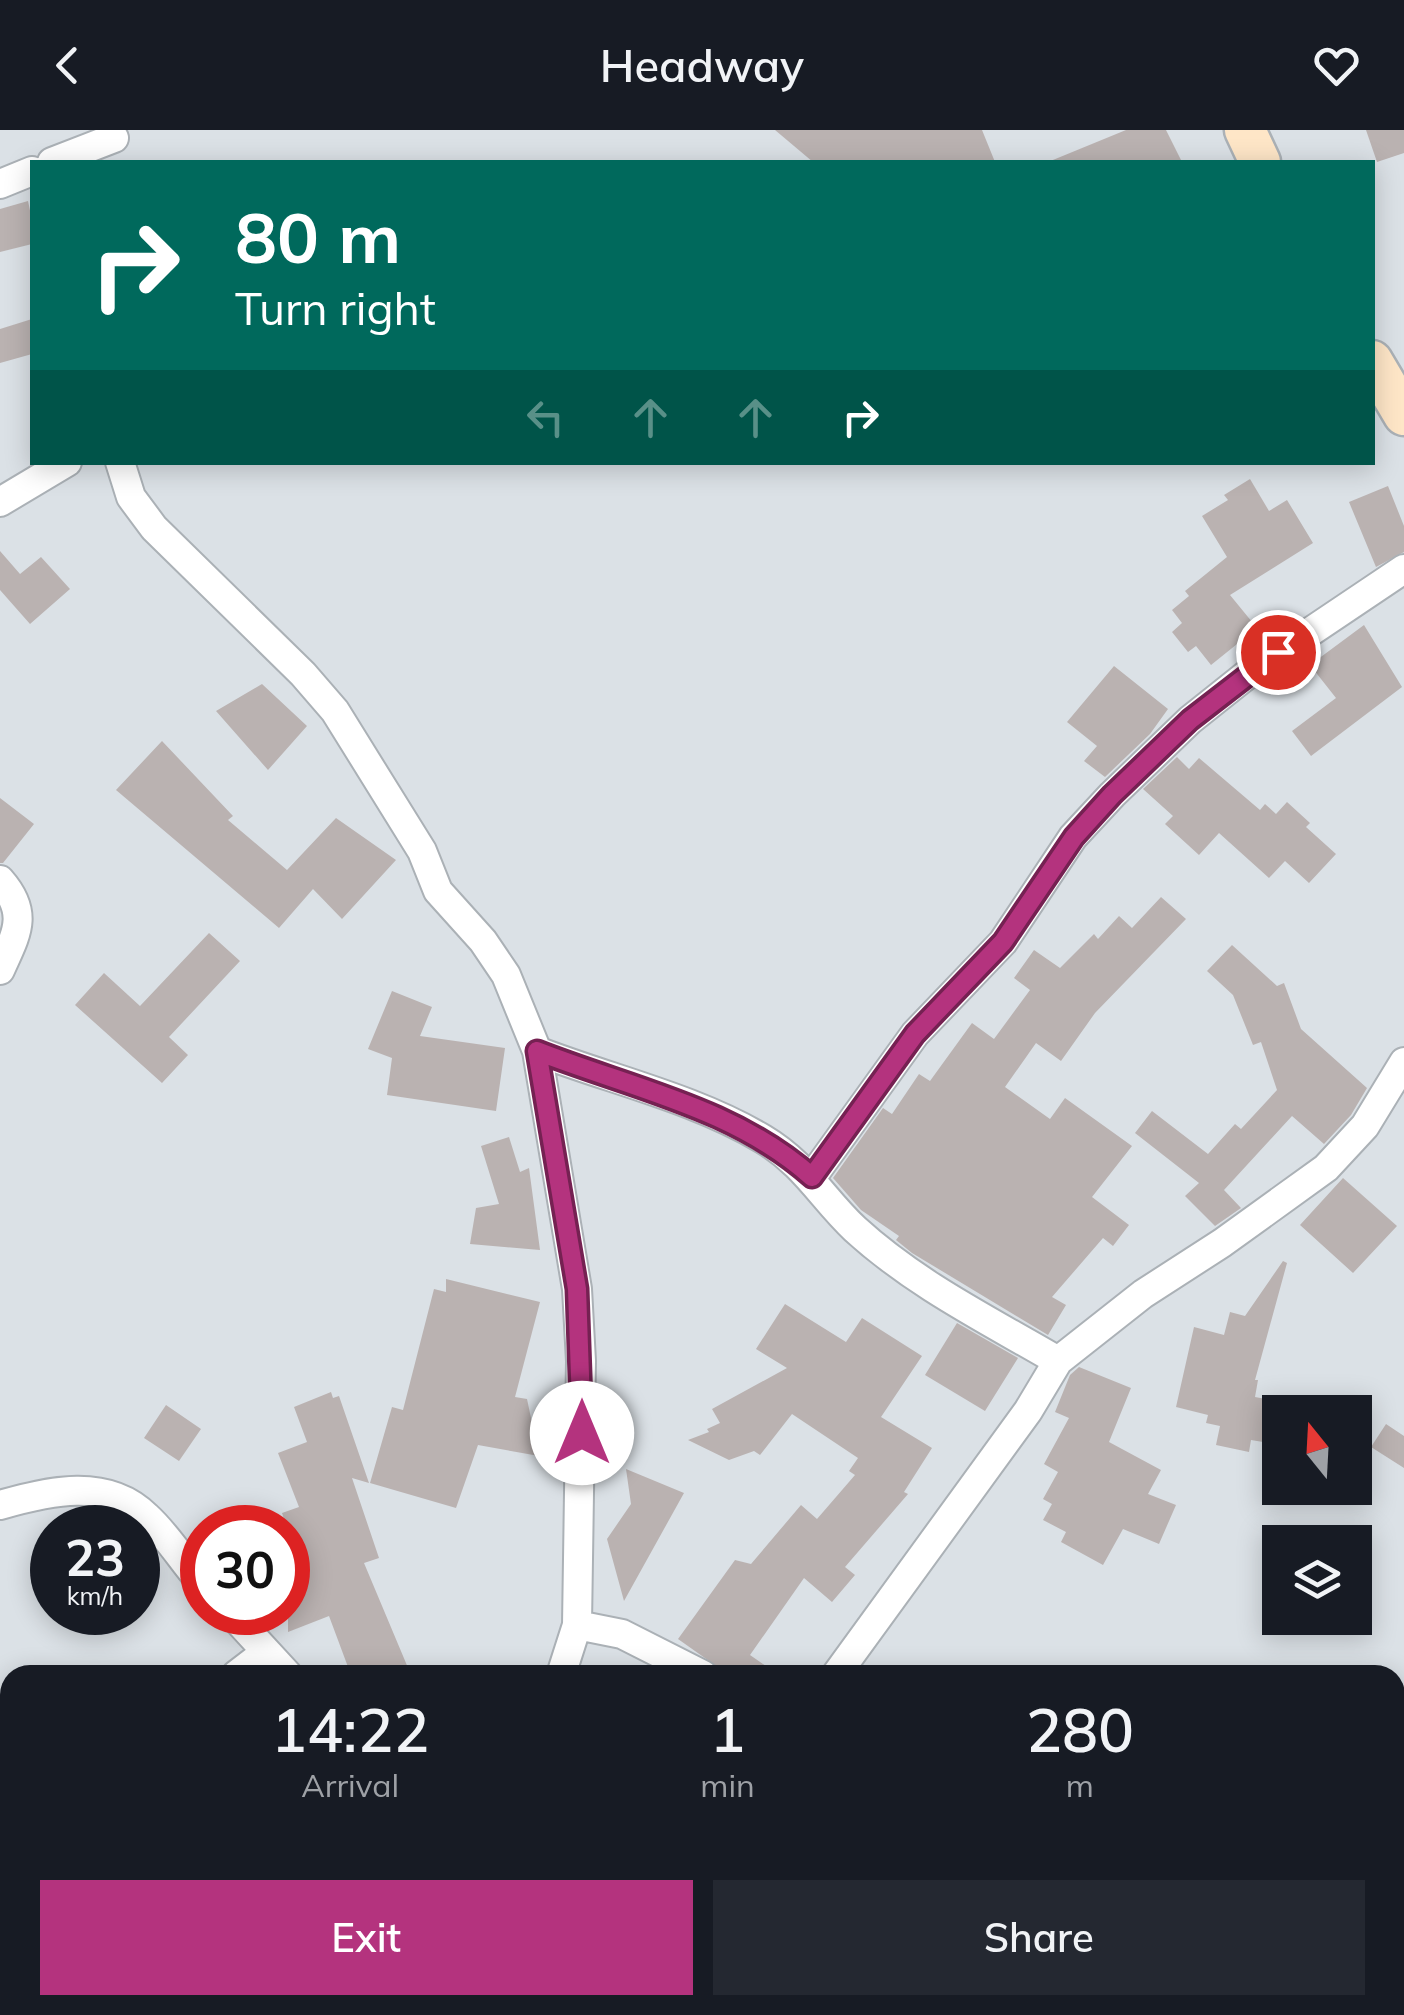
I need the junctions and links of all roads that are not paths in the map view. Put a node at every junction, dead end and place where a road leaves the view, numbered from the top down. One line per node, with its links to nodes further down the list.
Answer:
1 (1245, 130): 4 (street)
2 (114, 143): 3 (street)
3 (59, 160)
4 (1259, 160)
5 (30, 171): 6 (street)
6 (0, 184)
7 (1375, 365): 8 (street)
8 (1404, 415)
9 (62, 465): 11 (street)
10 (121, 465): 15 (street)
11 (0, 502)
12 (1404, 569): 17 (street)
13 (0, 880): 14 (street)
14 (0, 970)
15 (537, 1051): 17 (street); 21 (street)
16 (1404, 1062): 18 (street)
17 (812, 1177): 18 (street)
18 (1058, 1361): 28 (street)
19 (0, 1505): 20 (street)
20 (180, 1556)
21 (577, 1626): 26 (street); 27 (street)
22 (251, 1635): 23 (street)
23 (266, 1652): 24 (street); 25 (street)
24 (249, 1665)
25 (278, 1665)
26 (564, 1665)
27 (684, 1665)
28 (843, 1665)

